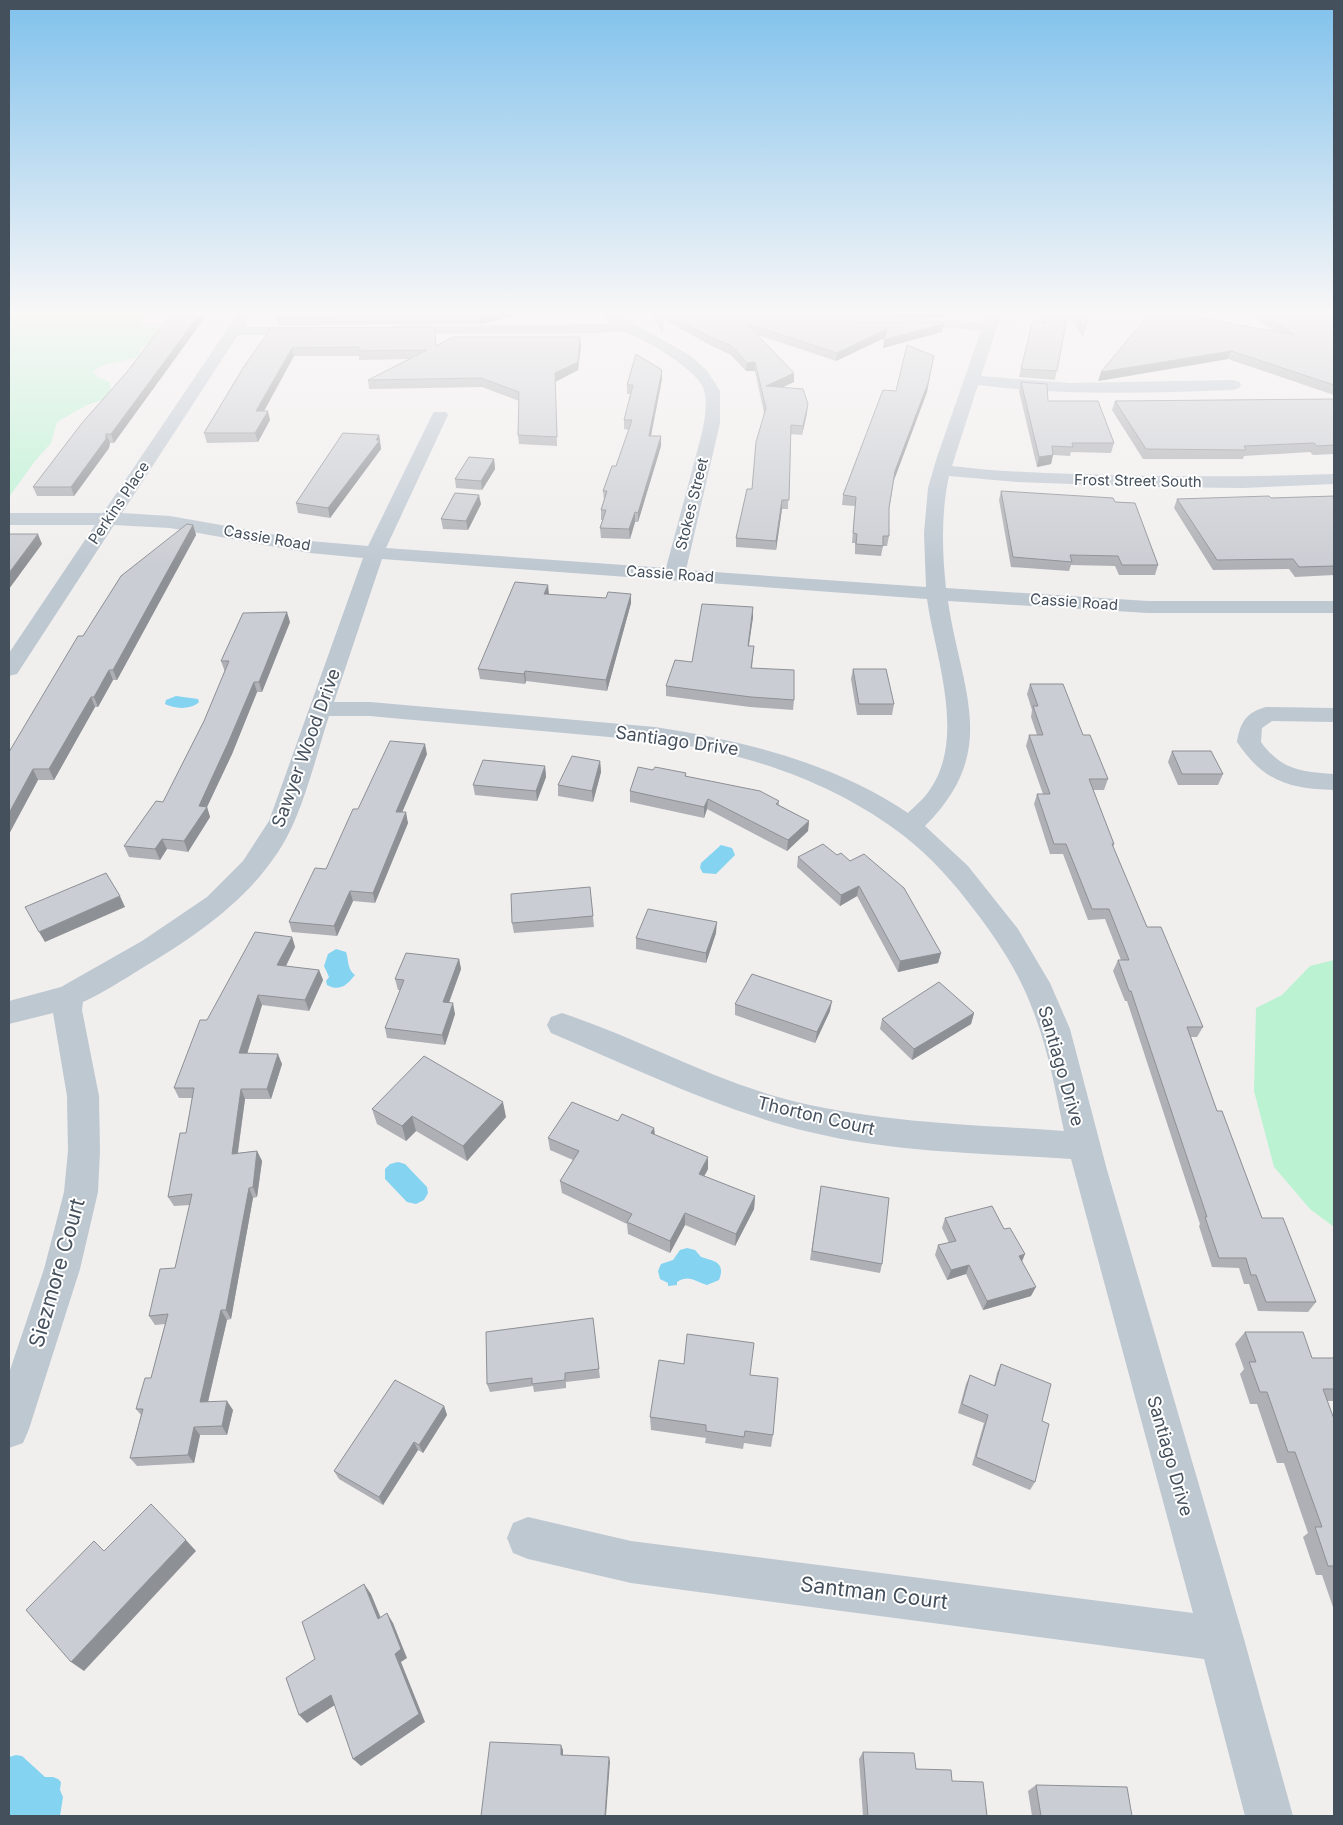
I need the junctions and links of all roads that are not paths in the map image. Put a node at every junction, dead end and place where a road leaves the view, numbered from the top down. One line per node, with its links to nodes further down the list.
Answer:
1 (190, 397): 8 (street, Perkins Place)
2 (713, 397): 10 (street, Stokes Street)
3 (967, 397): 5 (street)
4 (440, 415): 9 (street, Sawyer Wood Drive)
5 (943, 470): 6 (street, Frost Street South); 11 (street)
6 (1334, 479)
7 (9, 519): 8 (street, Cassie Road)
8 (108, 519): 9 (street, Cassie Road); 13 (street, Perkins Place)
9 (375, 553): 10 (street, Cassie Road); 14 (street, Sawyer Wood Drive)
10 (675, 574): 11 (street, Cassie Road)
11 (937, 593): 12 (street, Cassie Road); 17 (street)
12 (1334, 607)
13 (9, 669)
14 (320, 709): 17 (street, Santiago Drive); 18 (street, Sawyer Wood Drive)
15 (1334, 715): 16 (street)
16 (1334, 782)
17 (909, 827): 21 (street, Santiago Drive)
18 (70, 996): 19 (street, Sawyer Wood Drive); 22 (street, Siezmore Court)
19 (9, 1012)
20 (562, 1025): 21 (street, Thorton Court)
21 (1084, 1146): 24 (street, Santiago Drive)
22 (9, 1429)
23 (528, 1538): 24 (street, Santman Court)
24 (1222, 1639): 25 (street, Santiago Drive)
25 (1270, 1816)

